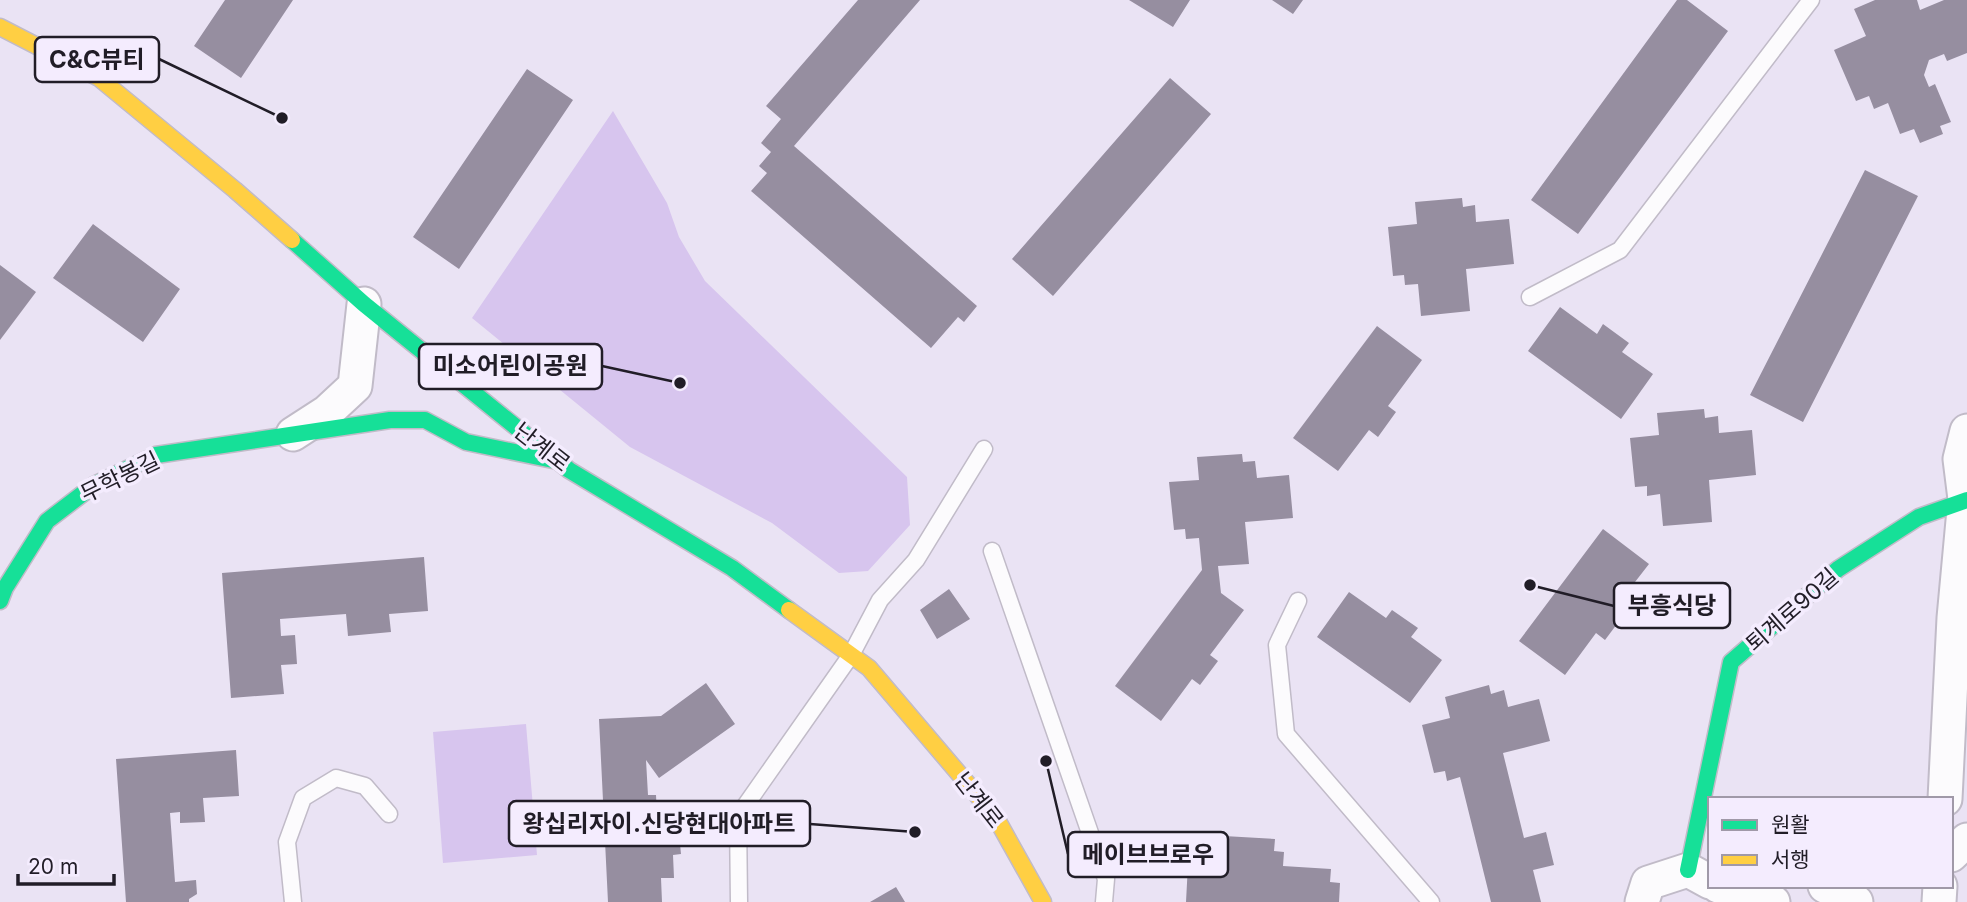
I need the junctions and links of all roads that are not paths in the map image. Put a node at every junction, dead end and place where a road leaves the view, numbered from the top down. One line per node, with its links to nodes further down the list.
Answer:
1 (1811, 0): 3 (lane)
2 (0, 27): 4 (main road, 난계로)
3 (1530, 297)
4 (364, 304): 6 (street, 무학봉길); 8 (main road, 난계로)
5 (1967, 431): 9 (street)
6 (293, 434): 8 (main road, 무학봉길); 11 (main road, 무학봉길)
7 (984, 449): 13 (lane)
8 (559, 461): 13 (main road, 난계로)
9 (1966, 500): 14 (main road, 퇴계로90길); 15 (street)
10 (992, 551): 26 (lane)
11 (0, 601)
12 (1298, 601): 27 (lane)
13 (852, 655): 24 (lane); 25 (main road, 난계로)
14 (1711, 797)
15 (1945, 797)
16 (390, 814): 23 (lane)
17 (1708, 816): 20 (main road, 퇴계로90길)
18 (1967, 840): 19 (street)
19 (1953, 853)
20 (1699, 876): 28 (street)
21 (1725, 888): 29 (street)
22 (1829, 888): 30 (street)
23 (293, 902)
24 (739, 902)
25 (1043, 902)
26 (1104, 902)
27 (1431, 902)
28 (1642, 902)
29 (1773, 902)
30 (1856, 902)

